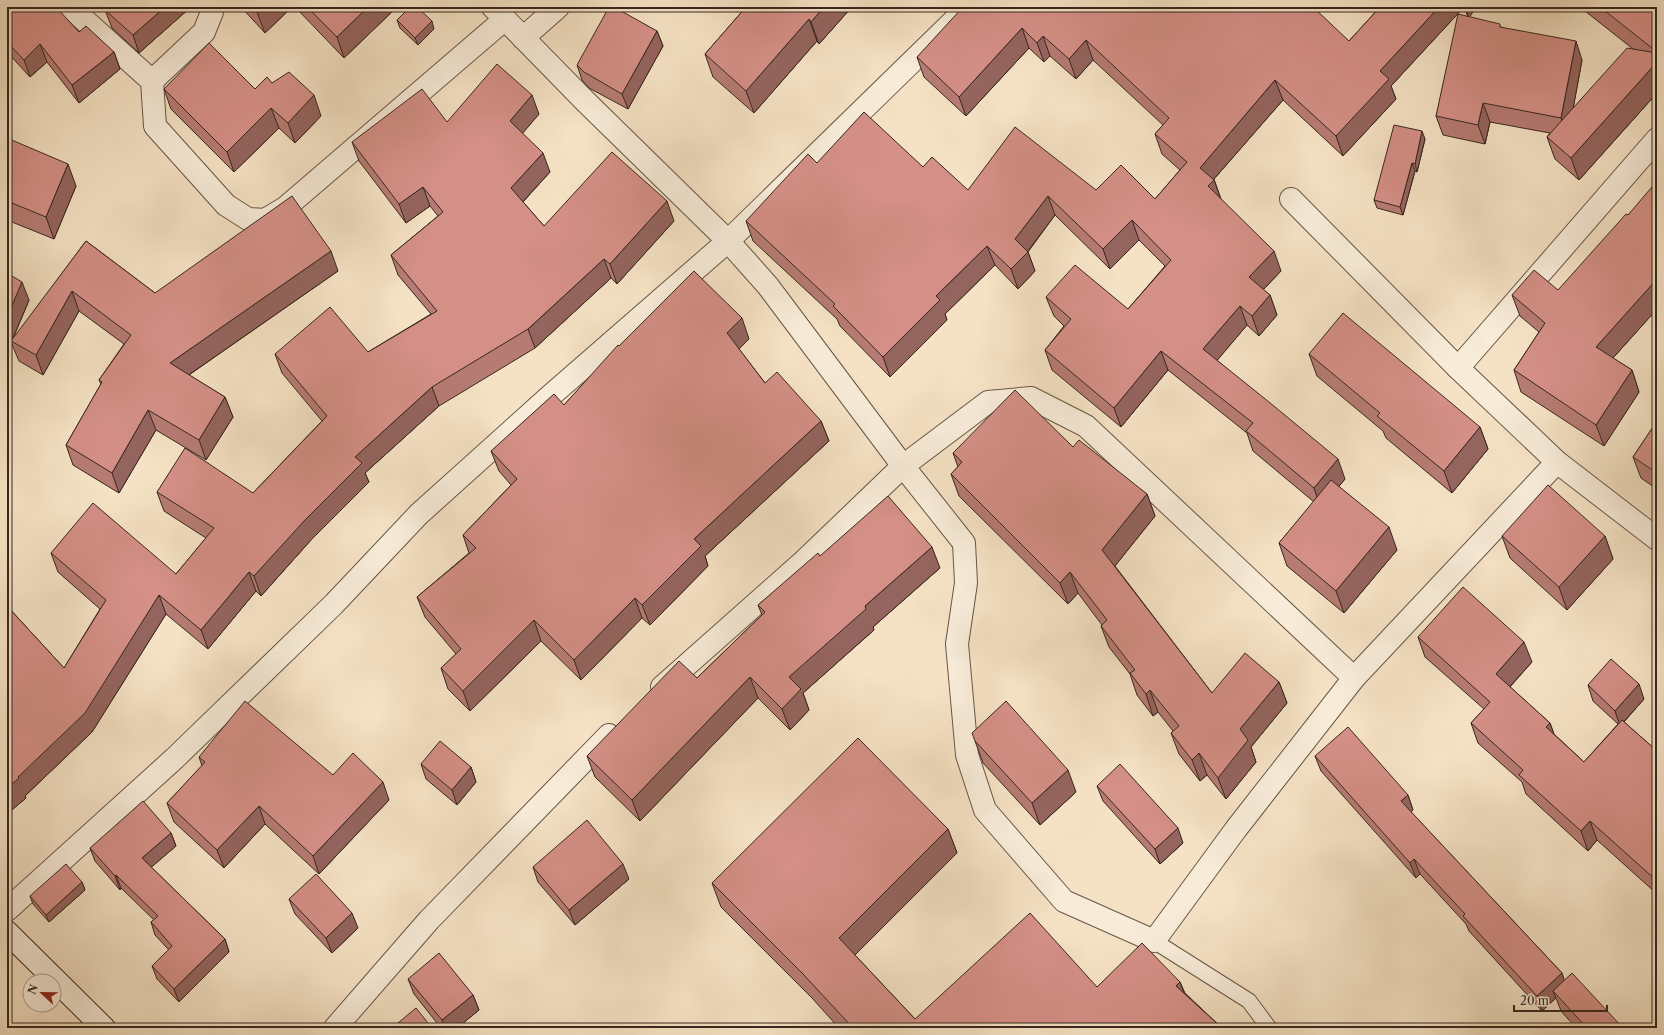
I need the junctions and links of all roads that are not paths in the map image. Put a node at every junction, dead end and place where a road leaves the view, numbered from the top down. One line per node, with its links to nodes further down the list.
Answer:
1 (70, 7): 7 (street)
2 (211, 7): 7 (street)
3 (558, 7): 6 (street)
4 (968, 7): 10 (street)
5 (499, 13): 6 (street); 7 (street)
6 (523, 38): 10 (street)
7 (152, 80)
8 (1657, 139): 11 (street)
9 (1291, 199): 11 (street)
10 (728, 241): 13 (street); 18 (street)
11 (1458, 368): 12 (street)
12 (1556, 462): 14 (street); 15 (street)
13 (903, 466): 15 (street); 16 (street); 20 (street)
14 (1657, 539)
15 (1354, 678): 20 (street)
16 (645, 702)
17 (621, 723): 22 (street)
18 (7, 910)
19 (7, 932): 21 (street)
20 (1154, 941): 23 (lane)
21 (104, 1028)
22 (335, 1028)
23 (1269, 1028)

